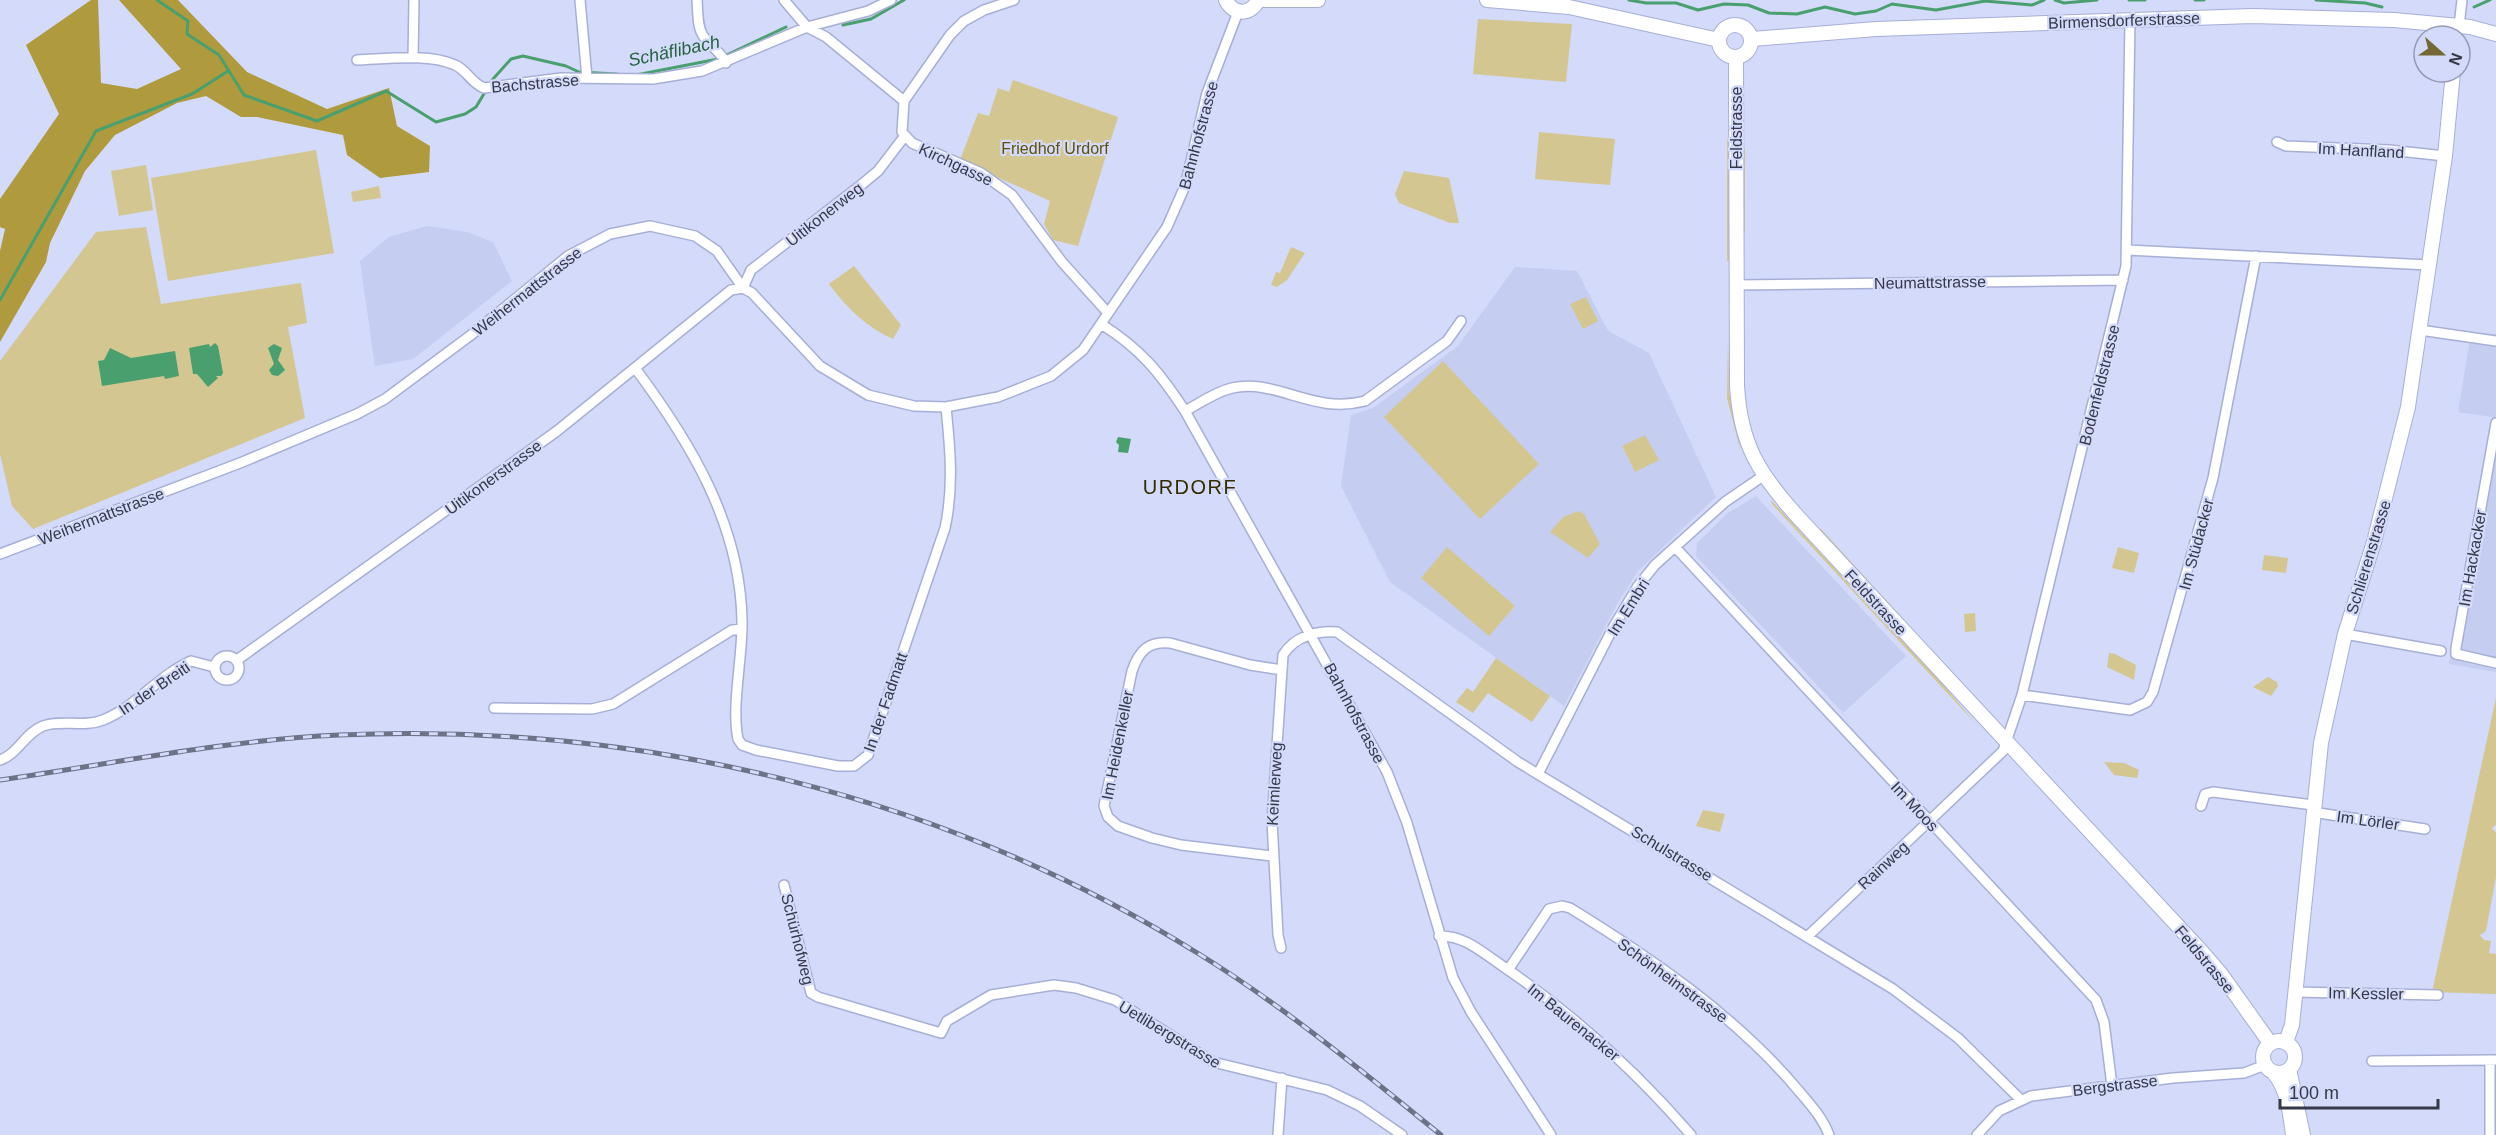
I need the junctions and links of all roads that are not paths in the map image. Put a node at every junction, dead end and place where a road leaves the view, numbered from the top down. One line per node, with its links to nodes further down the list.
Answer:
1 (414, 0): 21 (street)
2 (580, 0): 25 (street)
3 (697, 0): 23 (street)
4 (784, 0): 16 (street)
5 (891, 0): 16 (street, Bachstrasse)
6 (1014, 0): 27 (street)
7 (1226, 0): 12 (main road)
8 (1259, 0): 9 (main road); 12 (main road)
9 (1318, 0)
10 (1487, 0): 20 (main road)
11 (2462, 0): 14 (street)
12 (1238, 12): 37 (street, Bahnhofstrasse)
13 (2130, 20): 15 (main road, Birmensdorferstrasse); 19 (main road, Birmensdorferstrasse); 31 (street, Bodenfeldstrasse)
14 (2458, 24)
15 (2412, 26)
16 (807, 27): 23 (street, Bachstrasse); 27 (street)
17 (2472, 32): 18 (main road, Birmensdorferstrasse)
18 (2496, 34)
19 (1752, 39): 20 (main road); 22 (main road)
20 (1719, 40): 22 (main road)
21 (413, 58): 24 (street, Bachstrasse); 25 (street, Bachstrasse)
22 (1736, 58): 35 (main road, Feldstrasse)
23 (724, 59): 25 (street, Bachstrasse)
24 (357, 60)
25 (587, 74)
26 (2452, 84): 30 (main road, Schlierenstrasse)
27 (904, 101): 28 (street, Kirchgasse)
28 (904, 137): 36 (street, Uitikonerweg); 37 (street, Kirchgasse)
29 (2277, 142): 30 (street, Im Hanfland)
30 (2445, 156): 33 (main road, Schlierenstrasse)
31 (2127, 250): 32 (street); 34 (street, Bodenfeldstrasse)
32 (2256, 256): 33 (street); 57 (street, Im Stüdacker)
33 (2429, 265): 40 (main road, Schlierenstrasse)
34 (2123, 280): 35 (street, Neumattstrasse); 57 (street, Bodenfeldstrasse)
35 (1737, 285): 46 (main road, Feldstrasse)
36 (743, 288): 42 (street, Uitikonerstrasse); 43 (street, Weihermattstrasse); 48 (street, Weihermattstrasse)
37 (1108, 313): 39 (street, Weihermattstrasse)
38 (1461, 321): 44 (street)
39 (1101, 324): 43 (street, Weihermattstrasse); 44 (street, Bahnhofstrasse)
40 (2420, 330): 41 (street); 51 (main road, Schlierenstrasse)
41 (2496, 341)
42 (635, 368): 49 (street, In der Fadmatt); 53 (street, Uitikonerstrasse)
43 (946, 407): 49 (street, In der Fadmatt)
44 (1185, 411): 50 (street, Bahnhofstrasse)
45 (2496, 423): 54 (street, Im Hackacker)
46 (1763, 476): 47 (street, Im Embri); 59 (main road, Feldstrasse)
47 (1675, 547): 61 (street, Im Embri); 64 (street, Im Moos)
48 (0, 554)
49 (742, 629): 58 (street)
50 (1311, 634): 56 (street, Keimlerweg); 61 (street, Schulstrasse); 68 (street, Bahnhofstrasse)
51 (2345, 634): 52 (street); 63 (main road, Schlierenstrasse)
52 (2441, 651)
53 (237, 660): 55 (street, Uitikonerstrasse); 55 (street, Uitikonerstrasse)
54 (2496, 663)
55 (214, 667): 60 (street, In der Breiti)
56 (1282, 670): 66 (street, Keimlerweg); 66 (street, Im Heidenkeller)
57 (2022, 695): 59 (street, Bodenfeldstrasse)
58 (494, 708)
59 (2007, 742): 64 (street, Rainweg); 76 (main road, Feldstrasse)
60 (0, 760)
61 (1538, 774): 69 (street, Schulstrasse)
62 (2201, 806): 63 (street, Im Lörler)
63 (2312, 808): 65 (street, Im Lörler); 72 (main road, Schlierenstrasse)
64 (1930, 821): 69 (street, Rainweg); 82 (street, Im Moos)
65 (2425, 829)
66 (1272, 856): 70 (street, Keimlerweg)
67 (784, 885): 74 (street, Schürhofweg)
68 (1439, 936): 71 (street, Im Baurenacker); 86 (street, Bahnhofstrasse)
69 (1808, 936): 83 (street, Schulstrasse)
70 (1281, 948)
71 (1508, 970): 87 (street, Im Baurenacker); 88 (street, Schönheimstrasse)
72 (2294, 992): 73 (street, Im Kessler); 75 (main road, Schlierenstrasse)
73 (2438, 995)
74 (941, 1033): 81 (street, Uetlibergstrasse)
75 (2286, 1042): 76 (main road); 80 (main road)
76 (2270, 1043): 79 (main road)
77 (2493, 1060): 78 (street); 92 (street)
78 (2372, 1061)
79 (2269, 1068): 80 (main road); 82 (street, Bergstrasse); 90 (main road)
80 (2289, 1069): 91 (main road)
81 (1282, 1078): 84 (street); 85 (street, Uetlibergstrasse)
82 (2112, 1086): 83 (street, Bergstrasse)
83 (2020, 1099): 89 (street, Bergstrasse)
84 (1278, 1135)
85 (1402, 1135)
86 (1551, 1135)
87 (1691, 1135)
88 (1829, 1135)
89 (1977, 1135)
90 (2293, 1135)
91 (2303, 1135)
92 (2490, 1135)

